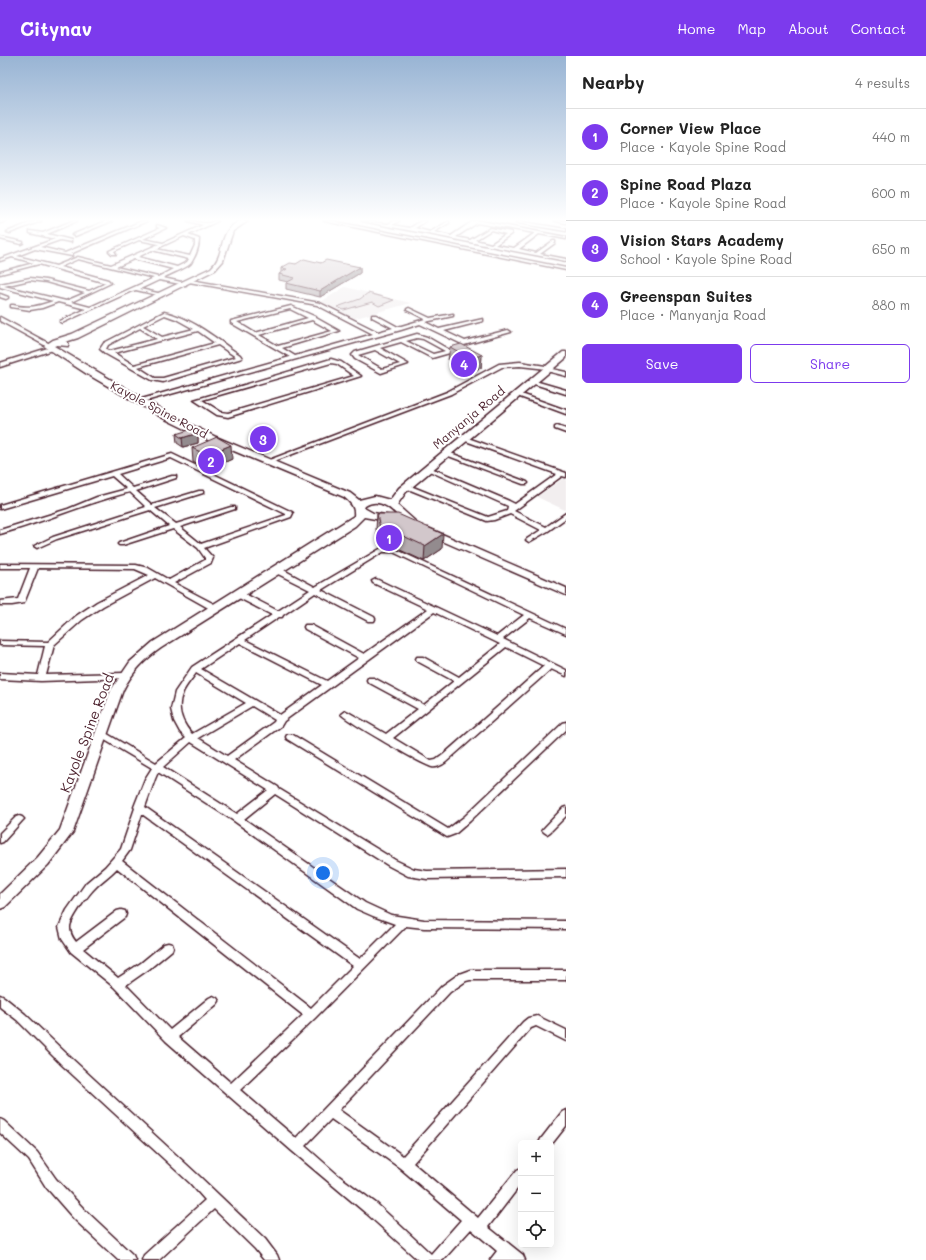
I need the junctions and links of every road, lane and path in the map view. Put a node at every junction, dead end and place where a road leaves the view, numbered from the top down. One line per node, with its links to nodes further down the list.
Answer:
1 (92, 277): 9 (street)
2 (154, 277): 4 (street)
3 (196, 277): 5 (main road)
4 (157, 278): 6 (street); 8 (street)
5 (191, 280): 6 (main road); 31 (street)
6 (184, 284): 11 (main road)
7 (0, 285): 9 (street); 13 (street)
8 (136, 289): 11 (street); 16 (street)
9 (88, 292): 14 (street)
10 (0, 295): 12 (street)
11 (160, 295): 37 (main road)
12 (6, 298)
13 (57, 301): 14 (street); 15 (street)
14 (66, 303): 16 (street)
15 (14, 306)
16 (91, 309): 24 (street)
17 (409, 309): 22 (street)
18 (450, 315): 22 (street)
19 (374, 316): 27 (street)
20 (314, 318): 32 (street); 32 (street); 38 (street)
21 (0, 319): 37 (street, Kayole Spine Road)
22 (431, 320): 25 (street)
23 (481, 320): 29 (street)
24 (62, 322)
25 (420, 322): 27 (street); 29 (street)
26 (140, 326): 28 (street); 33 (street); 41 (street)
27 (398, 329): 31 (street)
28 (197, 330): 33 (street); 36 (street)
29 (439, 331): 30 (street)
30 (508, 332)
31 (378, 334): 34 (street)
32 (254, 335): 38 (street)
33 (162, 339): 41 (street)
34 (352, 341): 40 (street); 43 (street)
35 (402, 341): 35 (street); 39 (street)
36 (219, 343): 45 (street); 49 (street)
37 (58, 347): 44 (street); 54 (main road, Kayole Spine Road)
38 (278, 348): 43 (street)
39 (376, 348): 40 (street); 40 (street)
40 (368, 350)
41 (108, 353): 45 (street)
42 (565, 357): 46 (main road, Manyanja Road)
43 (293, 358): 48 (street)
44 (0, 365)
45 (132, 367): 49 (street)
46 (549, 369): 47 (street); 50 (main road, Manyanja Road); 60 (street)
47 (566, 374)
48 (222, 377): 49 (street); 51 (street)
49 (194, 378): 54 (street)
50 (533, 382): 52 (street); 58 (main road, Manyanja Road)
51 (232, 385): 51 (street)
52 (566, 392)
53 (522, 396): 55 (street)
54 (140, 401): 60 (main road, Kayole Spine Road)
55 (566, 412)
56 (557, 428): 57 (street)
57 (566, 431)
58 (465, 439): 59 (main road, Manyanja Road); 63 (street)
59 (448, 454): 61 (main road, Manyanja Road); 65 (street)
60 (267, 462): 69 (main road, Kayole Spine Road)
61 (429, 469): 66 (main road, Manyanja Road); 76 (street)
62 (113, 473): 67 (street); 72 (street); 87 (street)
63 (564, 475): 76 (street)
64 (174, 477): 67 (street)
65 (525, 483)
66 (406, 487): 70 (main road); 71 (main road, Manyanja Road); 76 (street)
67 (132, 490): 73 (street); 83 (street)
68 (201, 492): 73 (street)
69 (347, 495): 70 (main road); 75 (main road)
70 (374, 500): 71 (main road); 75 (main road)
71 (393, 506): 78 (main road); 79 (main road)
72 (0, 507)
73 (152, 508): 81 (street); 86 (street)
74 (233, 508): 81 (street)
75 (360, 508): 78 (main road); 80 (main road)
76 (511, 510): 82 (street)
77 (566, 515): 82 (street)
78 (378, 517): 79 (main road); 80 (main road)
79 (411, 523): 95 (main road)
80 (351, 524): 90 (main road, Kayole Spine Road)
81 (174, 527): 85 (street); 87 (street)
82 (546, 530): 84 (street)
83 (0, 532)
84 (529, 540)
85 (121, 544)
86 (37, 546)
87 (200, 547): 93 (street)
88 (0, 566): 89 (street)
89 (35, 566): 91 (street); 97 (street)
90 (277, 570): 94 (street); 96 (main road, Kayole Spine Road)
91 (153, 576): 93 (street); 108 (street)
92 (376, 581): 99 (street)
93 (169, 583): 98 (street)
94 (315, 590): 100 (street); 101 (street); 102 (street)
95 (566, 592)
96 (238, 594): 98 (main road, Kayole Spine Road); 101 (street)
97 (0, 603)
98 (215, 608): 116 (main road, Kayole Spine Road)
99 (432, 609): 106 (street); 110 (street)
100 (530, 614): 104 (street); 106 (street)
101 (279, 615): 105 (street)
102 (371, 619)
103 (308, 628): 110 (street)
104 (566, 632)
105 (240, 640): 113 (street); 120 (street)
106 (497, 640): 109 (street)
107 (0, 643): 108 (street)
108 (50, 644): 117 (street)
109 (505, 644): 112 (street); 119 (street)
110 (365, 658): 120 (street)
111 (420, 659): 119 (street)
112 (550, 665): 114 (street); 129 (street)
113 (195, 669): 121 (street); 128 (street)
114 (566, 673)
115 (0, 676): 117 (street)
116 (125, 676): 117 (street); 126 (main road, Kayole Spine Road)
117 (41, 678)
118 (371, 680): 122 (street)
119 (460, 680): 122 (street)
120 (329, 685): 124 (street)
121 (253, 702): 124 (street); 128 (street)
122 (423, 708): 129 (street)
123 (345, 714): 129 (street)
124 (280, 719): 130 (street)
125 (566, 725): 127 (street)
126 (101, 734): 131 (street); 141 (main road, Kayole Spine Road)
127 (290, 737)
128 (192, 738): 130 (street); 131 (street)
129 (386, 739)
130 (227, 761): 132 (street)
131 (157, 767): 133 (street); 136 (street)
132 (275, 790): 136 (street); 140 (street)
133 (140, 807): 139 (street); 147 (street)
134 (566, 810): 137 (street)
135 (19, 818): 138 (street)
136 (237, 819): 143 (street)
137 (548, 830)
138 (0, 839)
139 (115, 861): 146 (street); 152 (street)
140 (566, 872)
141 (0, 903)
142 (121, 914): 146 (street)
143 (403, 922): 144 (street); 147 (street)
144 (566, 925)
145 (168, 947): 149 (street)
146 (74, 949): 149 (street)
147 (360, 965): 152 (street)
148 (566, 975): 156 (street)
149 (118, 984): 154 (street)
150 (0, 1000): 163 (street)
151 (213, 1001): 154 (street)
152 (311, 1015): 155 (street)
153 (566, 1036): 161 (street)
154 (170, 1037): 155 (street)
155 (231, 1091): 160 (street)
156 (330, 1111): 160 (street); 161 (street)
157 (566, 1116): 159 (street)
158 (0, 1125): 166 (street)
159 (547, 1140)
160 (296, 1147): 169 (street)
161 (404, 1164): 164 (street)
162 (519, 1176): 164 (street)
163 (214, 1200): 167 (street); 168 (street)
164 (474, 1224): 165 (street); 170 (street)
165 (502, 1255): 171 (street)
166 (128, 1260)
167 (149, 1260)
168 (272, 1260)
169 (428, 1260)
170 (434, 1260)
171 (518, 1260)

